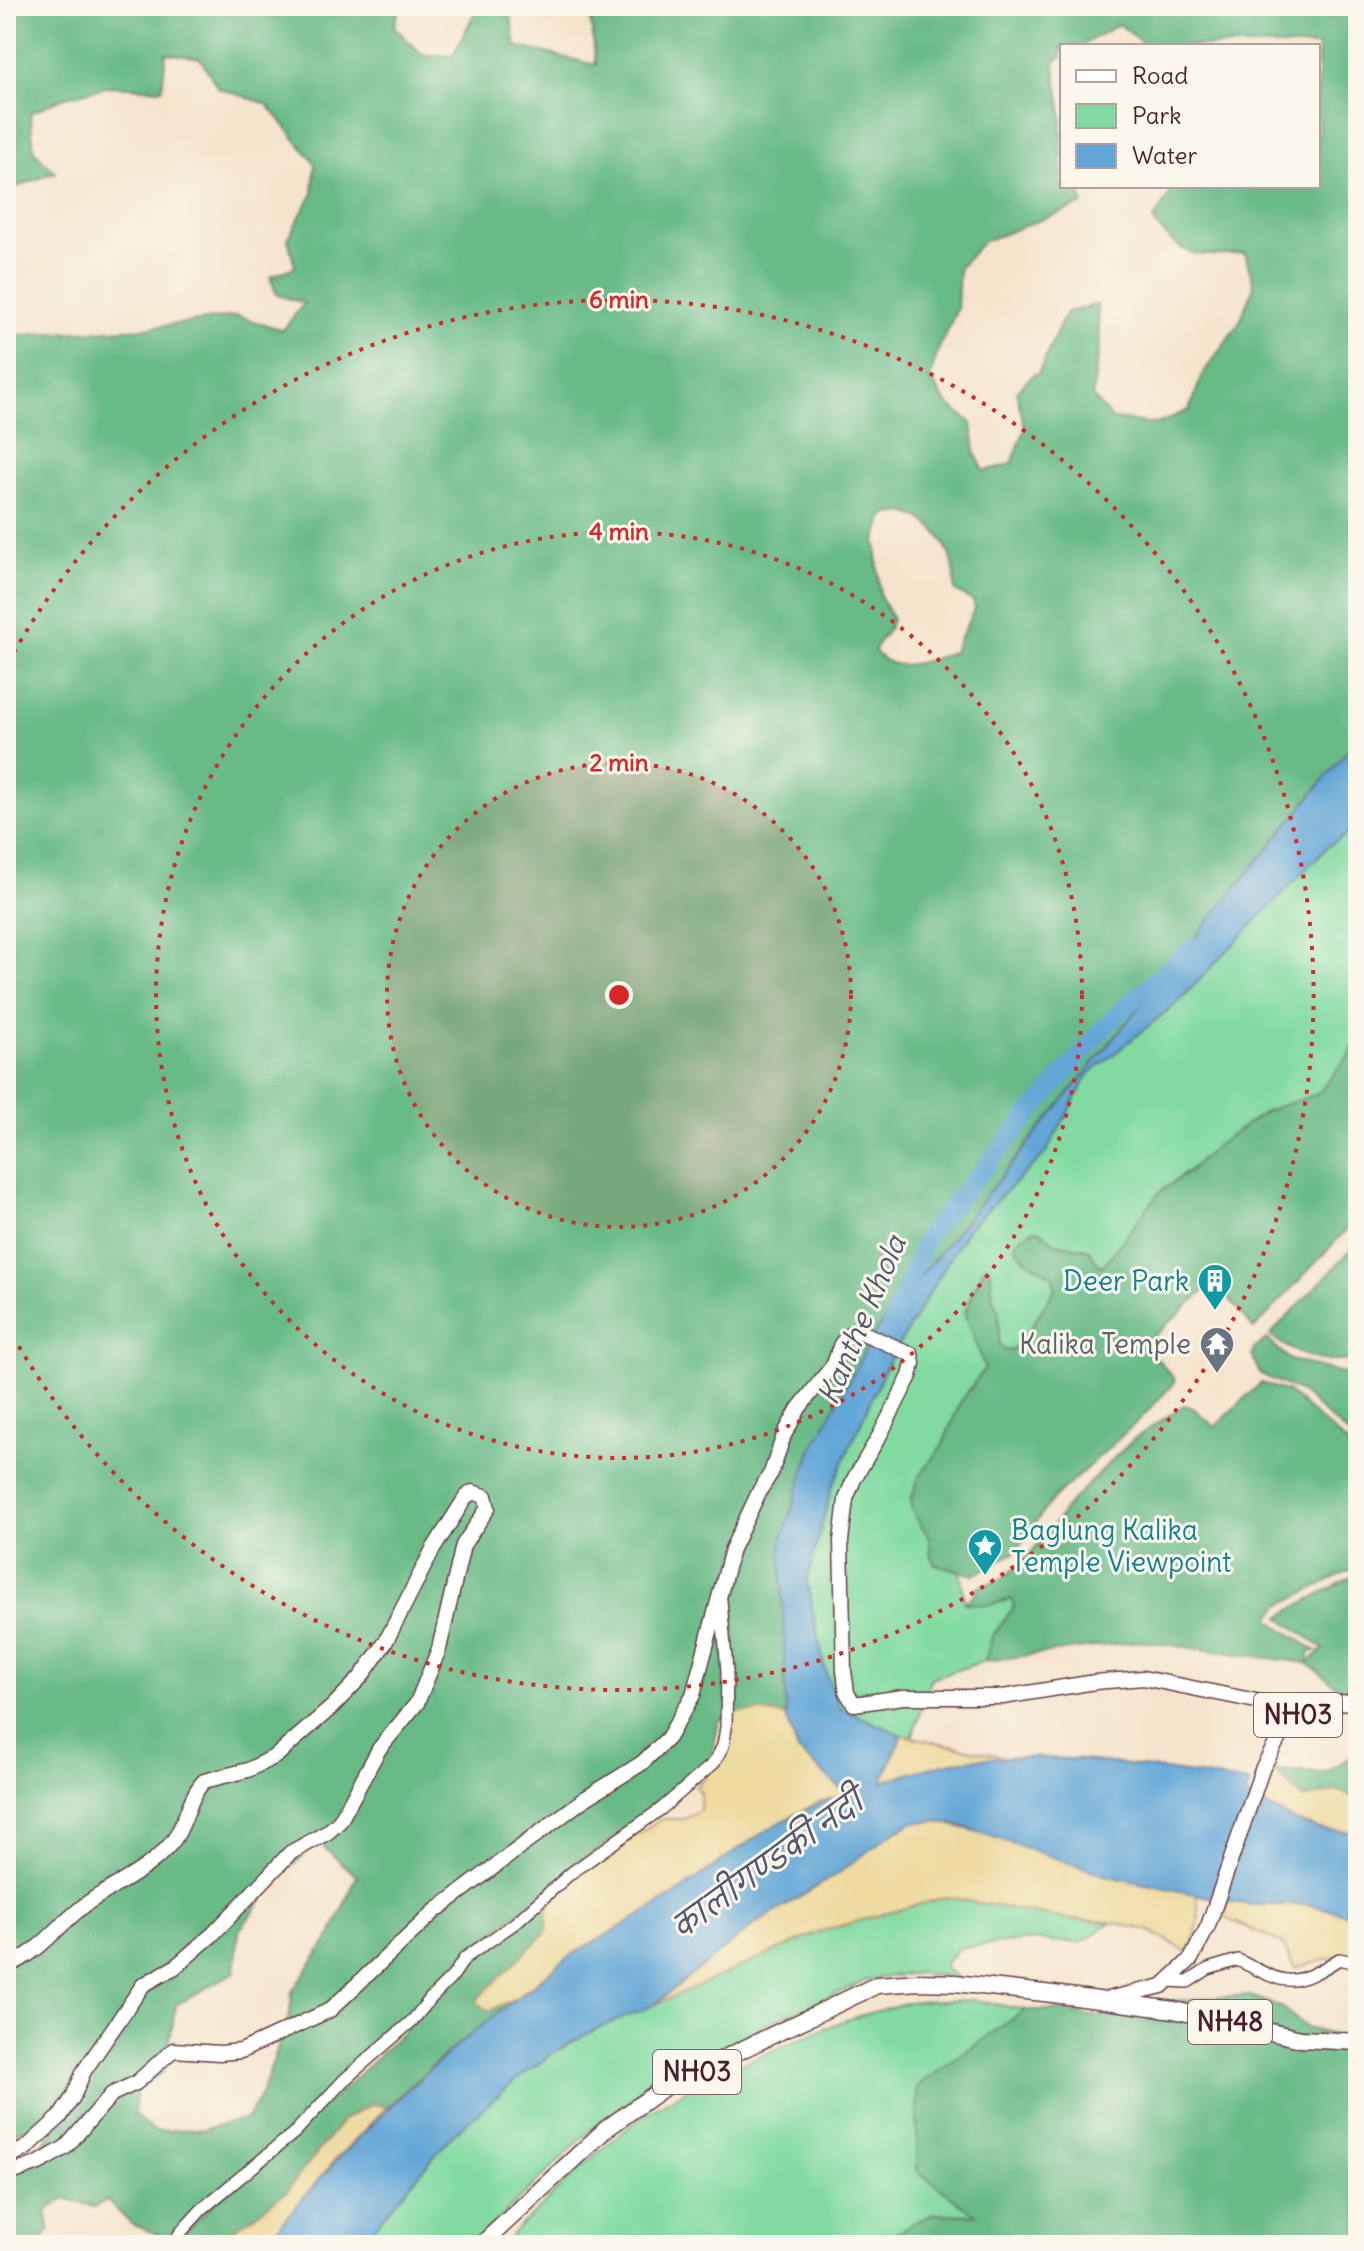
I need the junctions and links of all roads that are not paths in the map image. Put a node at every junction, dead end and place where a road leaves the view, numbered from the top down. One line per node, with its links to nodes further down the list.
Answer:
1 (721, 1591): 3 (main road); 10 (main road); 11 (street)
2 (1358, 1701): 3 (main road, NH03)
3 (1290, 1721): 6 (main road, NH03)
4 (1358, 1963): 6 (street)
5 (6, 1966): 9 (main road)
6 (1167, 1981): 7 (main road, NH03)
7 (1102, 2001): 8 (highway, NH48); 12 (highway, NH03)
8 (1358, 2042)
9 (6, 2158)
10 (6, 2175)
11 (173, 2245)
12 (481, 2245)

